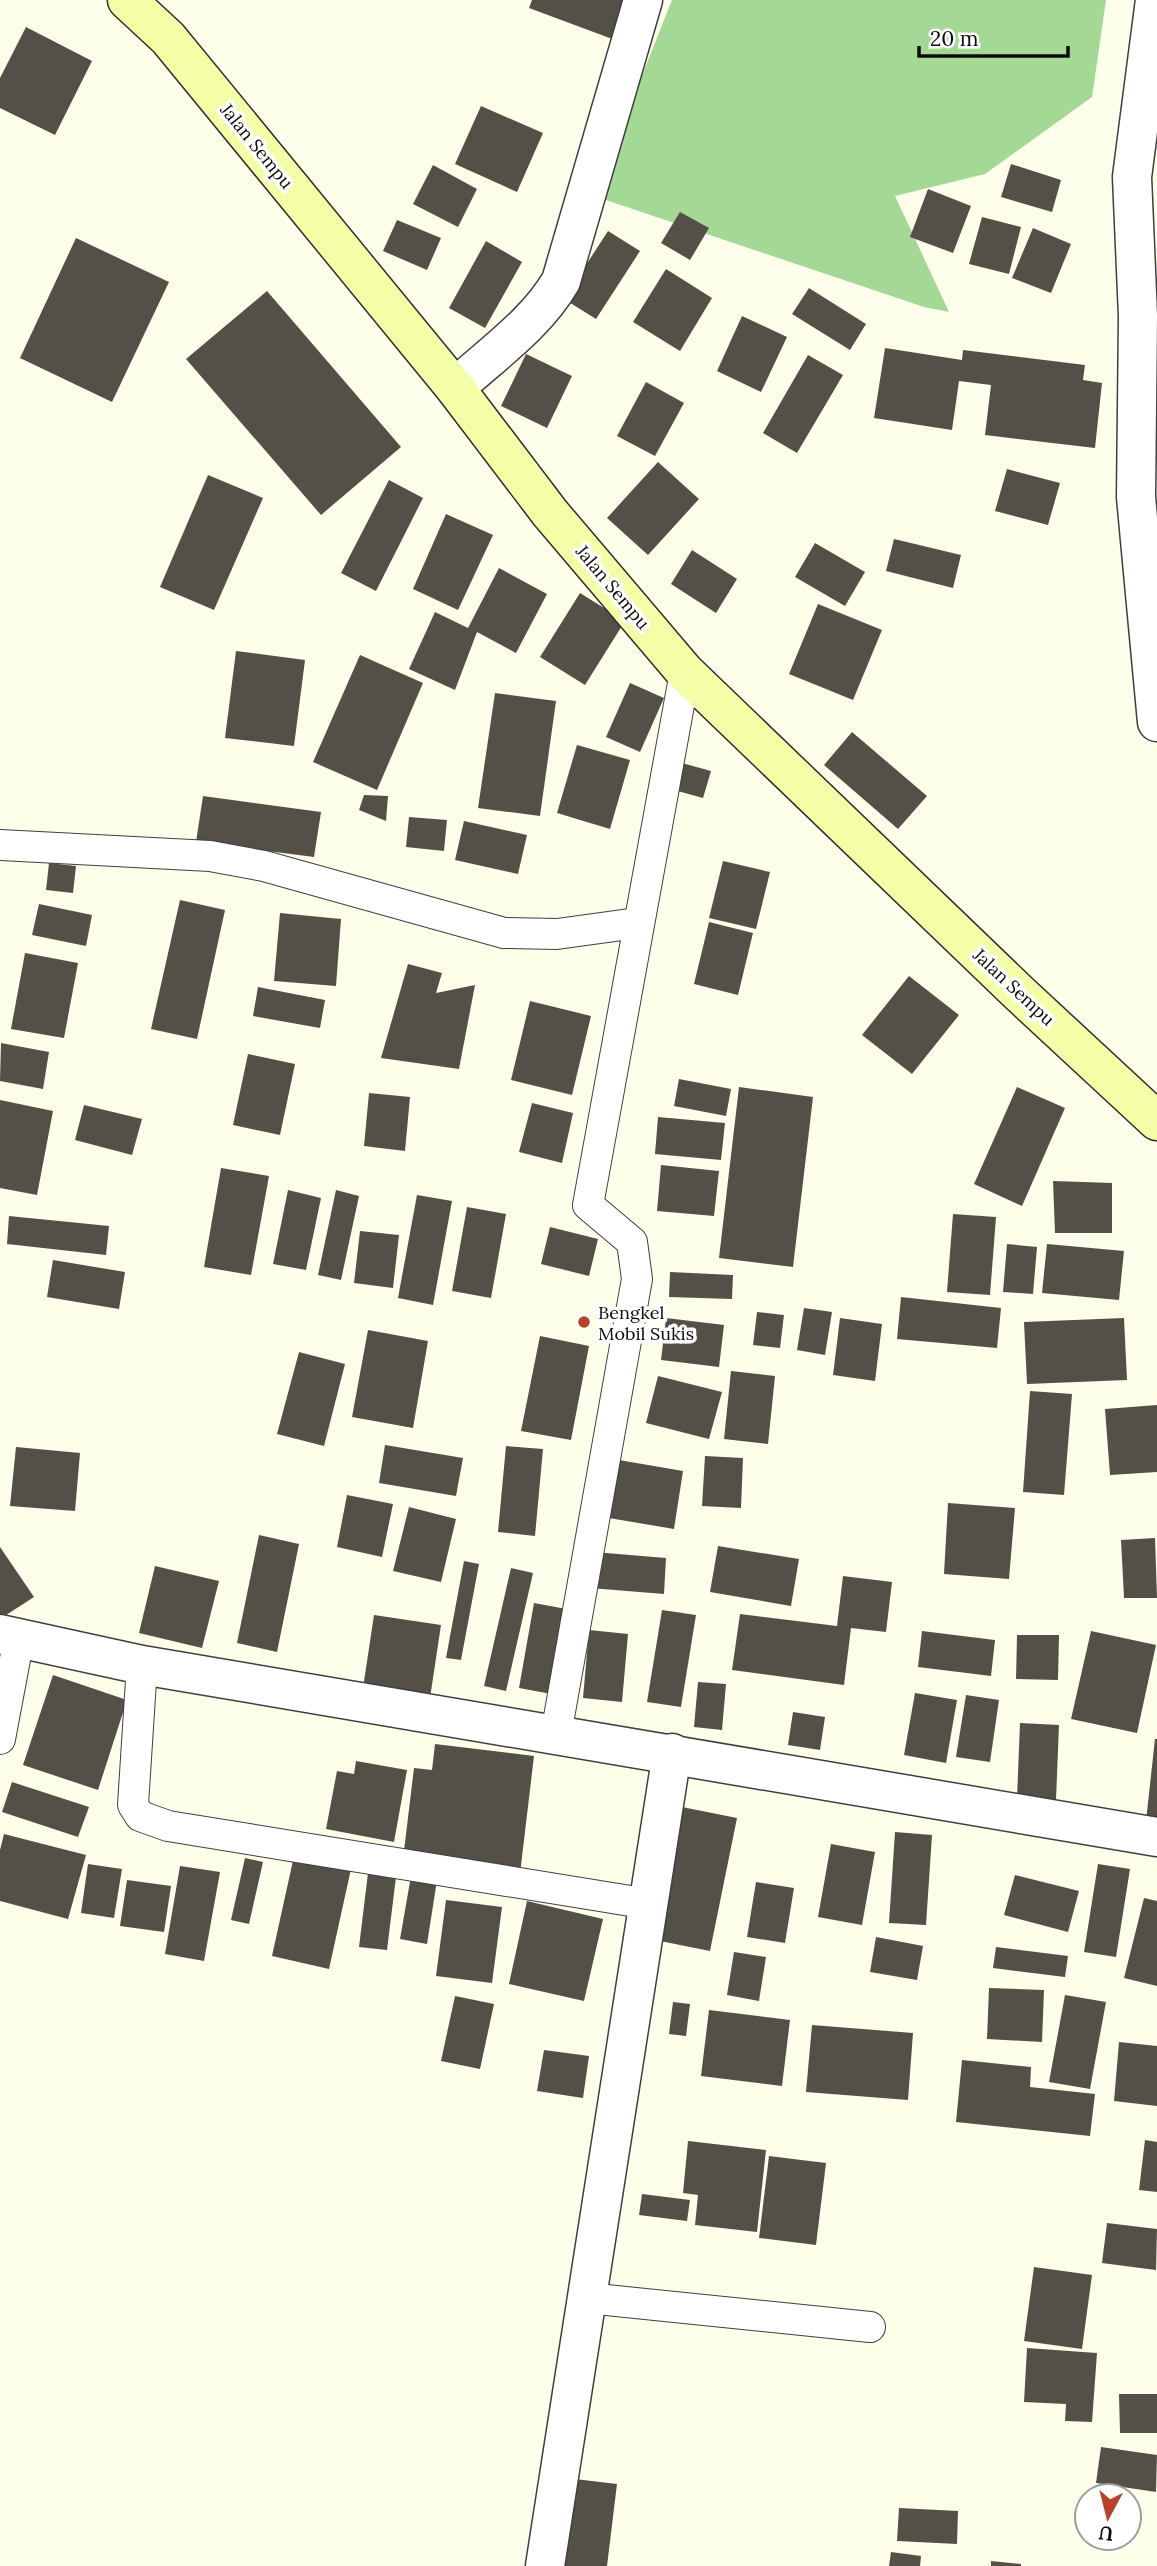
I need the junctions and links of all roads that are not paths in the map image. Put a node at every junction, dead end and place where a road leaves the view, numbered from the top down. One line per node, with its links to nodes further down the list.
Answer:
1 (643, 0): 5 (street)
2 (1155, 0): 4 (street)
3 (140, 5): 5 (main road, Jalan Sempu)
4 (1147, 368): 7 (street)
5 (455, 388): 6 (main road, Jalan Sempu)
6 (685, 672): 9 (lane); 10 (main road, Jalan Sempu)
7 (1157, 722)
8 (0, 845): 9 (lane)
9 (637, 923): 13 (lane)
10 (1157, 1121)
11 (10, 1636): 12 (street); 14 (lane)
12 (142, 1665): 13 (street); 17 (lane)
13 (556, 1734): 15 (street)
14 (0, 1738)
15 (673, 1753): 16 (street); 17 (street)
16 (1157, 1837)
17 (649, 1904): 18 (street)
18 (587, 2298): 19 (lane); 20 (street)
19 (870, 2326)
20 (545, 2566)

